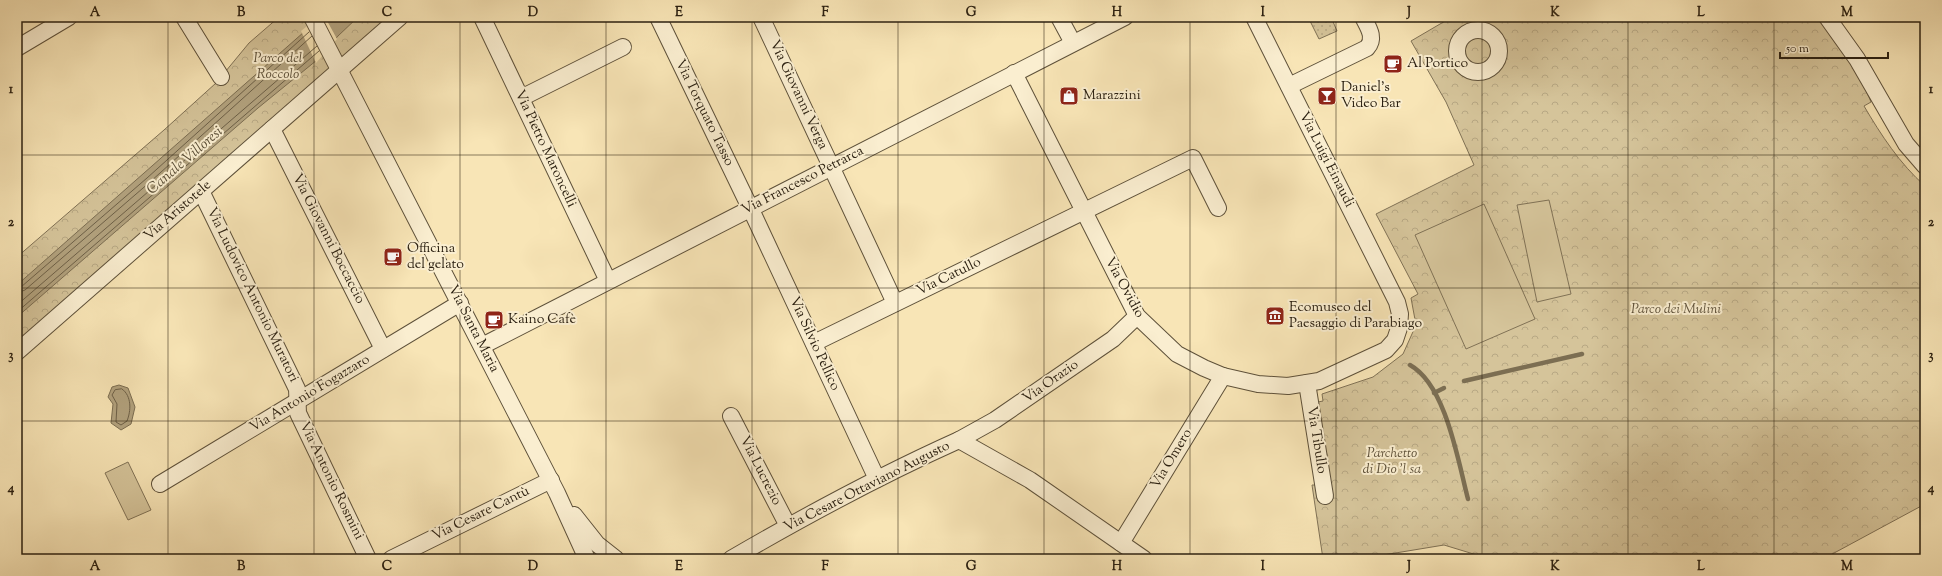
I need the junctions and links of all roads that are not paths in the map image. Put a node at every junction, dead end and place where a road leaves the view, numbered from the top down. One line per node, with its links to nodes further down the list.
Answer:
1 (69, 17): 15 (street)
2 (184, 17): 18 (street)
3 (312, 17): 16 (street, Via Santa Maria)
4 (400, 17): 16 (street, Via Aristotele)
5 (482, 17): 20 (street, Via Pietro Maroncelli)
6 (658, 17): 25 (street, Via Torquato Tasso)
7 (761, 17): 23 (street, Via Giovanni Verga)
8 (1058, 17): 13 (street)
9 (1125, 17): 13 (street, Via Francesco Petrarca)
10 (1254, 17): 19 (street, Via Luigi Einaudi)
11 (1363, 17): 19 (street)
12 (1827, 17): 22 (street)
13 (1073, 43): 17 (street, Via Francesco Petrarca)
14 (623, 47): 20 (street)
15 (17, 48)
16 (337, 64): 21 (street, Via Aristotele); 30 (street, Via Santa Maria)
17 (1014, 73): 23 (street, Via Francesco Petrarca); 27 (street, Via Ovidio)
18 (221, 77)
19 (1289, 86): 29 (street, Via Luigi Einaudi)
20 (521, 98): 28 (street, Via Pietro Maroncelli)
21 (272, 129): 24 (street, Via Aristotele); 35 (street, Via Giovanni Boccaccio)
22 (1925, 166)
23 (831, 167): 25 (street, Via Francesco Petrarca); 31 (street, Via Giovanni Verga)
24 (202, 191): 36 (street, Via Aristotele); 39 (street, Via Ludovico Antonio Muratori)
25 (750, 208): 28 (street, Via Francesco Petrarca); 33 (street, Via Silvio Pellico)
26 (1218, 208): 27 (street, Via Catullo)
27 (1083, 211): 31 (street, Via Catullo); 32 (street, Via Ovidio)
28 (608, 281): 34 (street, Via Francesco Petrarca)
29 (1397, 302): 38 (street, Via Ovidio)
30 (460, 303): 34 (street, Via Santa Maria); 35 (street, Via Antonio Fogazzaro)
31 (895, 303): 33 (street, Via Catullo)
32 (1137, 316): 37 (street, Via Ovidio); 41 (street, Via Orazio)
33 (814, 343): 42 (street, Via Silvio Pellico)
34 (482, 346): 44 (street, Via Santa Maria)
35 (384, 349): 39 (street, Via Antonio Fogazzaro)
36 (17, 352)
37 (1223, 376): 38 (street, Via Ovidio); 47 (street, Via Omero)
38 (1307, 383): 45 (street, Via Tibullo)
39 (298, 401): 43 (street, Via Antonio Fogazzaro); 48 (street, Via Antonio Rosmini)
40 (732, 416): 46 (street, Via Lucrezio)
41 (959, 440): 42 (street, Via Cesare Ottaviano Augusto); 47 (street, Via Cesare Ottaviano Augusto)
42 (878, 479): 46 (street, Via Cesare Ottaviano Augusto)
43 (160, 484)
44 (554, 486): 49 (street, Via Cesare Cantù); 50 (street, Via Santa Maria); 51 (street, Via Santa Maria)
45 (1325, 496)
46 (788, 526): 52 (street, Via Cesare Ottaviano Augusto)
47 (1121, 543): 53 (street, Via Cesare Ottaviano Augusto)
48 (368, 559)
49 (391, 559)
50 (586, 559)
51 (616, 559)
52 (731, 559)
53 (1144, 559)

